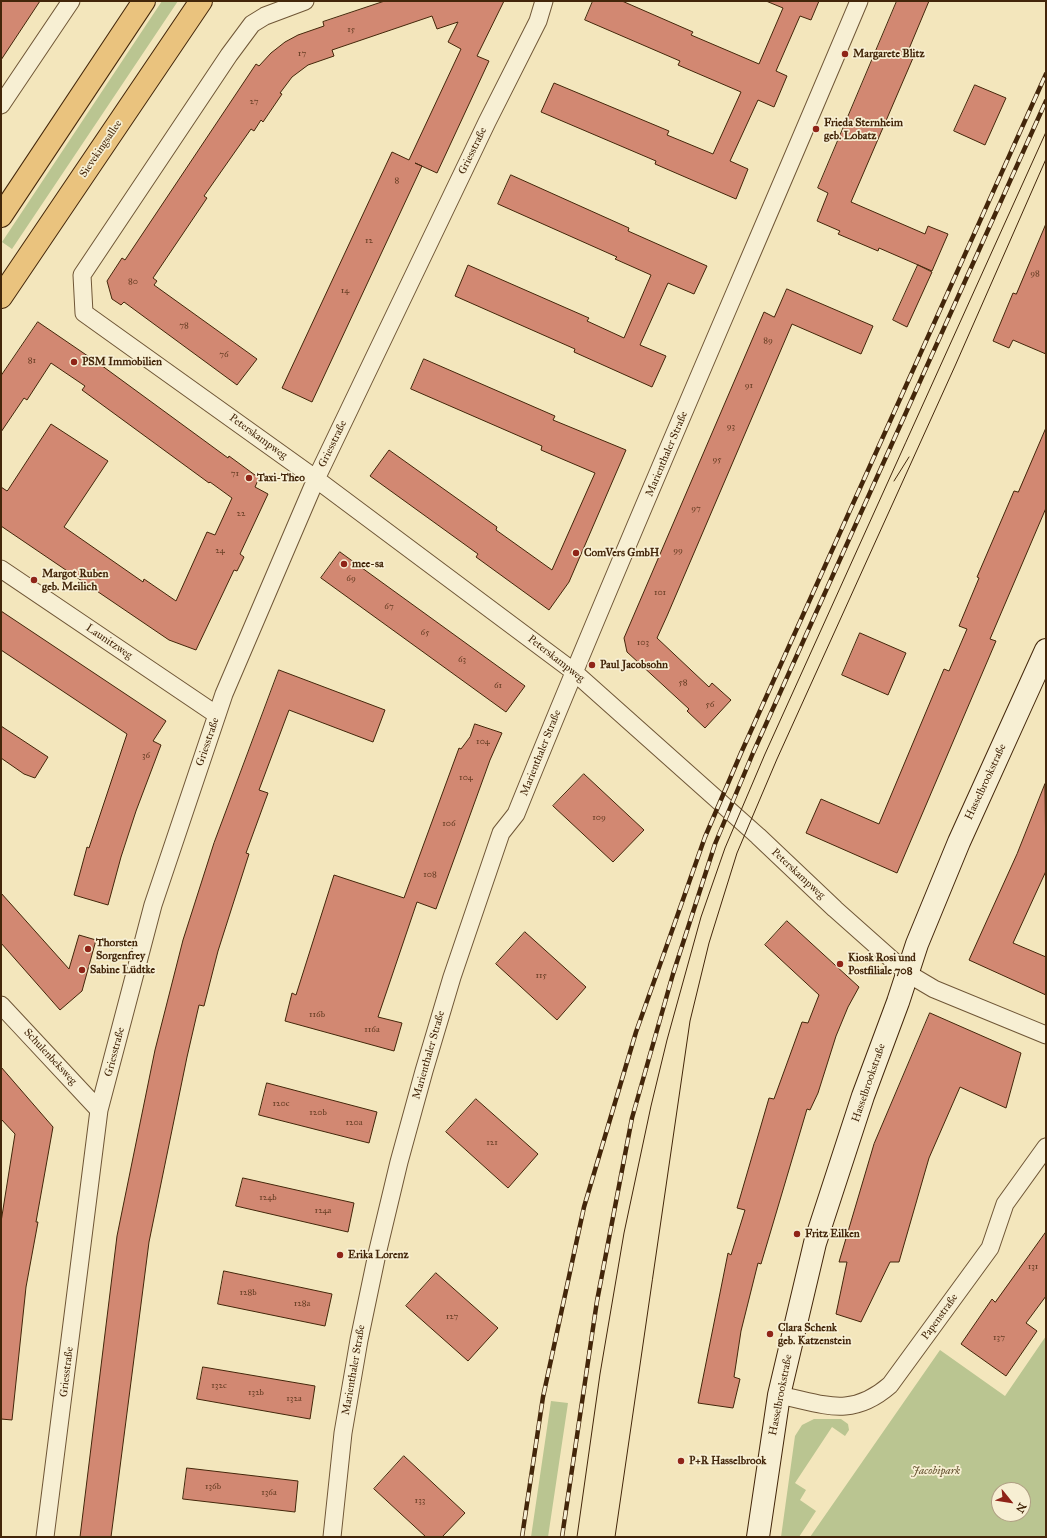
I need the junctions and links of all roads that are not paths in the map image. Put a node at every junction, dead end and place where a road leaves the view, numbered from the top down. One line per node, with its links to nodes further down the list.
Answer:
1 (71, 1): 7 (street)
2 (144, 1): 8 (main road)
3 (200, 1): 9 (main road, Sievekingsallee)
4 (305, 1): 10 (street, Peterskampweg)
5 (544, 1): 10 (street, Griesstraße)
6 (859, 1): 13 (street, Marienthaler Straße)
7 (1, 105)
8 (1, 216)
9 (1, 297)
10 (316, 479): 13 (street, Peterskampweg); 14 (street, Griesstraße)
11 (1, 569): 14 (street, Launitzweg)
12 (1046, 650): 15 (street, Hasselbrookstraße)
13 (574, 671): 15 (street, Peterskampweg); 22 (street, Marienthaler Straße)
14 (217, 715): 18 (street, Griesstraße)
15 (907, 973): 17 (street, Peterskampweg); 20 (street, Hasselbrookstraße)
16 (1, 1005): 18 (street, Schulenbeksweg)
17 (1046, 1035)
18 (99, 1110): 21 (street, Griesstraße)
19 (1046, 1147): 20 (street, Papenstraße)
20 (779, 1395): 23 (street, Hasselbrookstraße)
21 (45, 1537)
22 (332, 1537)
23 (758, 1537)

